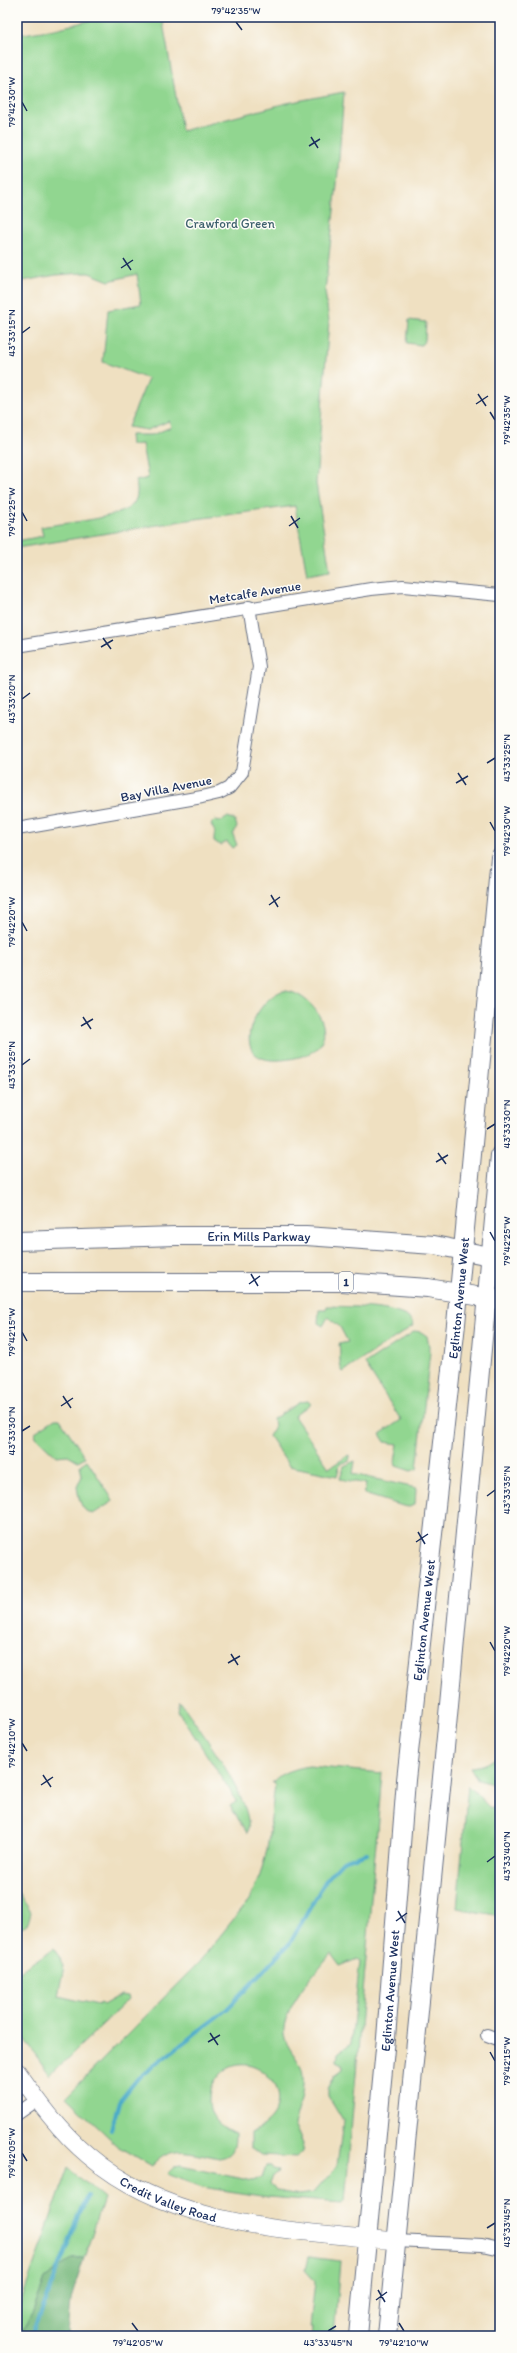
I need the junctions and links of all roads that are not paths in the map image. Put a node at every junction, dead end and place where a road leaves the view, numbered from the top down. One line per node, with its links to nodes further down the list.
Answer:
1 (500, 595): 2 (street, Metcalfe Avenue)
2 (249, 607): 3 (street, Metcalfe Avenue); 4 (street, Bay Villa Avenue)
3 (17, 646)
4 (17, 829)
5 (500, 857): 8 (main road, Eglinton Avenue West)
6 (500, 1155): 9 (main road)
7 (17, 1241): 8 (main road, Erin Mills Parkway)
8 (462, 1250): 9 (main road, Erin Mills Parkway); 11 (main road, Eglinton Avenue West)
9 (495, 1257): 12 (main road)
10 (17, 1282): 11 (main road, 1)
11 (459, 1293): 12 (main road, 1); 18 (main road, Eglinton Avenue West)
12 (494, 1299): 19 (main road)
13 (487, 2035): 14 (street)
14 (500, 2040)
15 (17, 2070): 16 (street, Credit Valley Road)
16 (38, 2100): 17 (street); 18 (street, Credit Valley Road)
17 (17, 2114)
18 (368, 2238): 19 (street, Credit Valley Road); 21 (main road, Eglinton Avenue West)
19 (396, 2241): 20 (street); 22 (main road)
20 (500, 2249)
21 (358, 2336)
22 (387, 2336)

